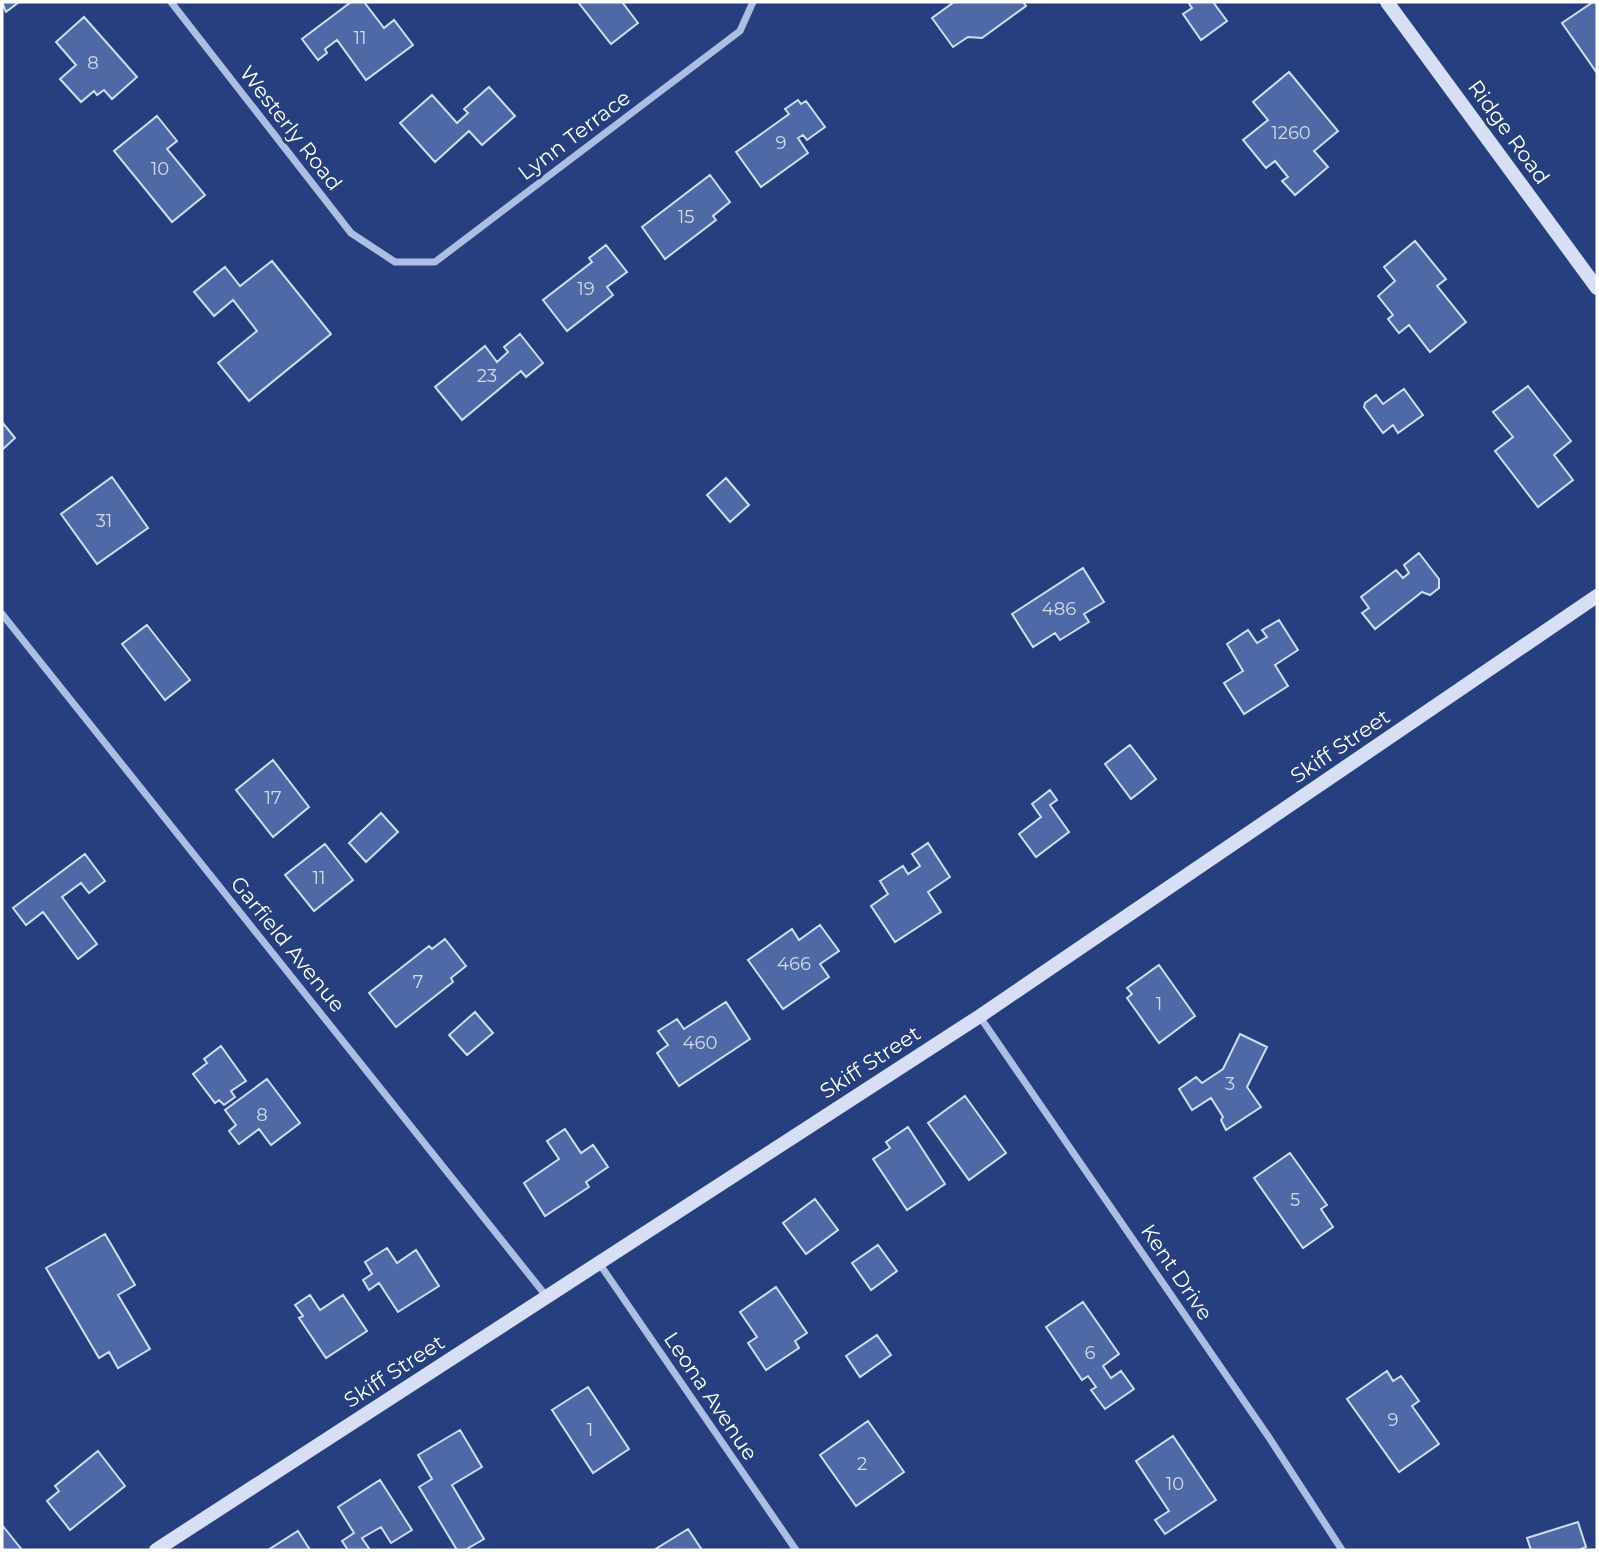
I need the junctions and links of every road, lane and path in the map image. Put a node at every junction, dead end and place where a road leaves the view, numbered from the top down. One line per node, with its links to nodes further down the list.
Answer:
1 (171, 2): 4 (street, Westerly Road)
2 (753, 2): 4 (street, Lynn Terrace)
3 (1387, 2): 5 (main road, Ridge Road)
4 (395, 262)
5 (1597, 288)
6 (1597, 596): 8 (main road, Skiff Street)
7 (2, 614): 10 (street, Garfield Avenue)
8 (980, 1016): 9 (main road, Skiff Street); 13 (street, Kent Drive)
9 (598, 1262): 10 (main road, Skiff Street); 12 (street, Leona Avenue)
10 (547, 1297): 11 (main road, Skiff Street)
11 (156, 1550)
12 (796, 1550)
13 (1342, 1550)

